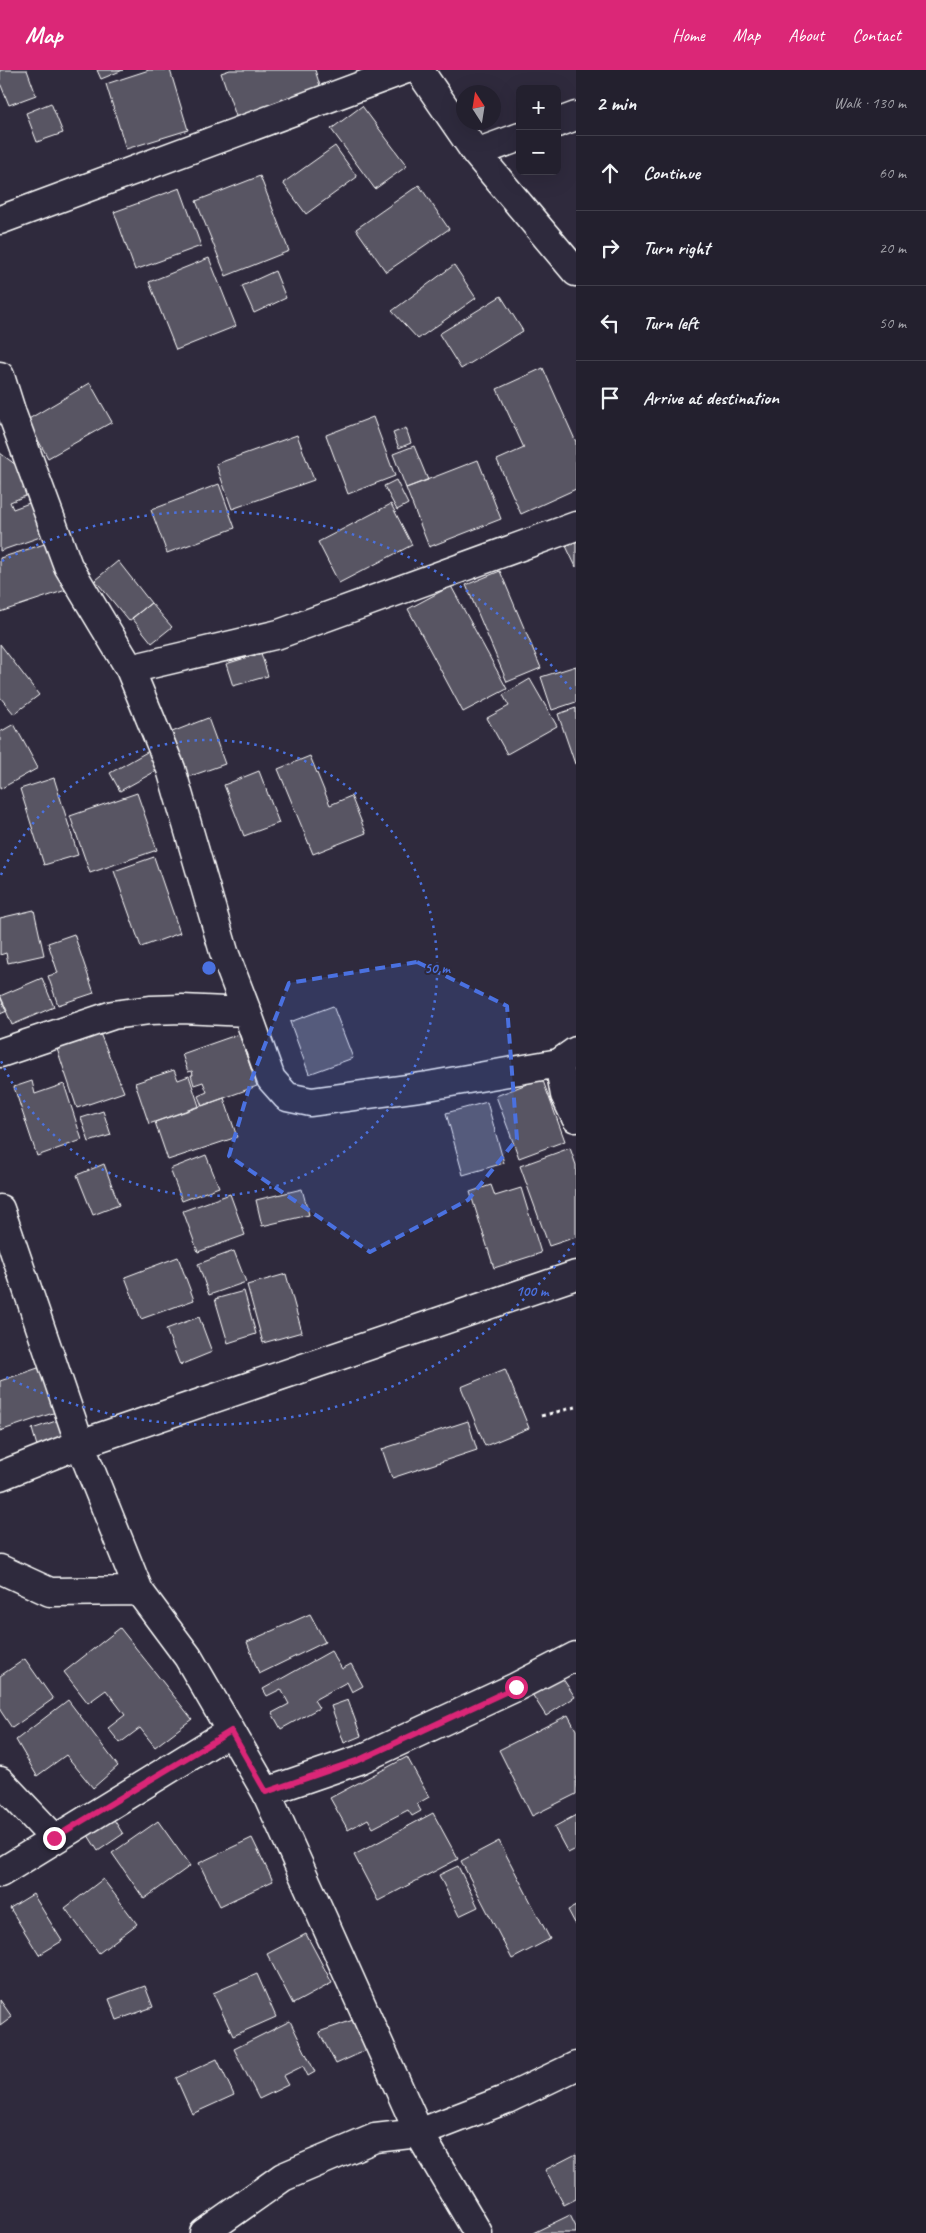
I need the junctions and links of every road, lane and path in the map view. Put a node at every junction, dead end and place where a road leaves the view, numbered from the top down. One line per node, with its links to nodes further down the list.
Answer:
1 (404, 70): 7 (street)
2 (419, 70): 6 (street)
3 (576, 116): 4 (street)
4 (561, 121)
5 (516, 138): 6 (street)
6 (476, 153): 8 (street)
7 (0, 220)
8 (576, 272)
9 (0, 376): 10 (street)
10 (6, 416): 12 (street)
11 (576, 526): 12 (street)
12 (130, 669): 13 (street)
13 (247, 1012): 14 (street); 15 (street)
14 (0, 1053)
15 (568, 1057): 16 (street)
16 (576, 1118)
17 (0, 1209): 21 (street)
18 (576, 1275): 21 (street)
19 (576, 1407): 20 (path)
20 (541, 1416)
21 (80, 1444): 22 (street); 24 (street)
22 (0, 1476)
23 (0, 1569): 24 (street)
24 (139, 1591): 26 (street)
25 (576, 1656): 28 (street)
26 (231, 1731): 28 (street); 29 (street)
27 (0, 1780): 29 (street)
28 (266, 1792): 32 (street)
29 (54, 1838): 30 (street)
30 (0, 1873)
31 (576, 2066): 32 (street)
32 (419, 2133): 33 (street); 34 (street)
33 (204, 2233)
34 (478, 2233)

